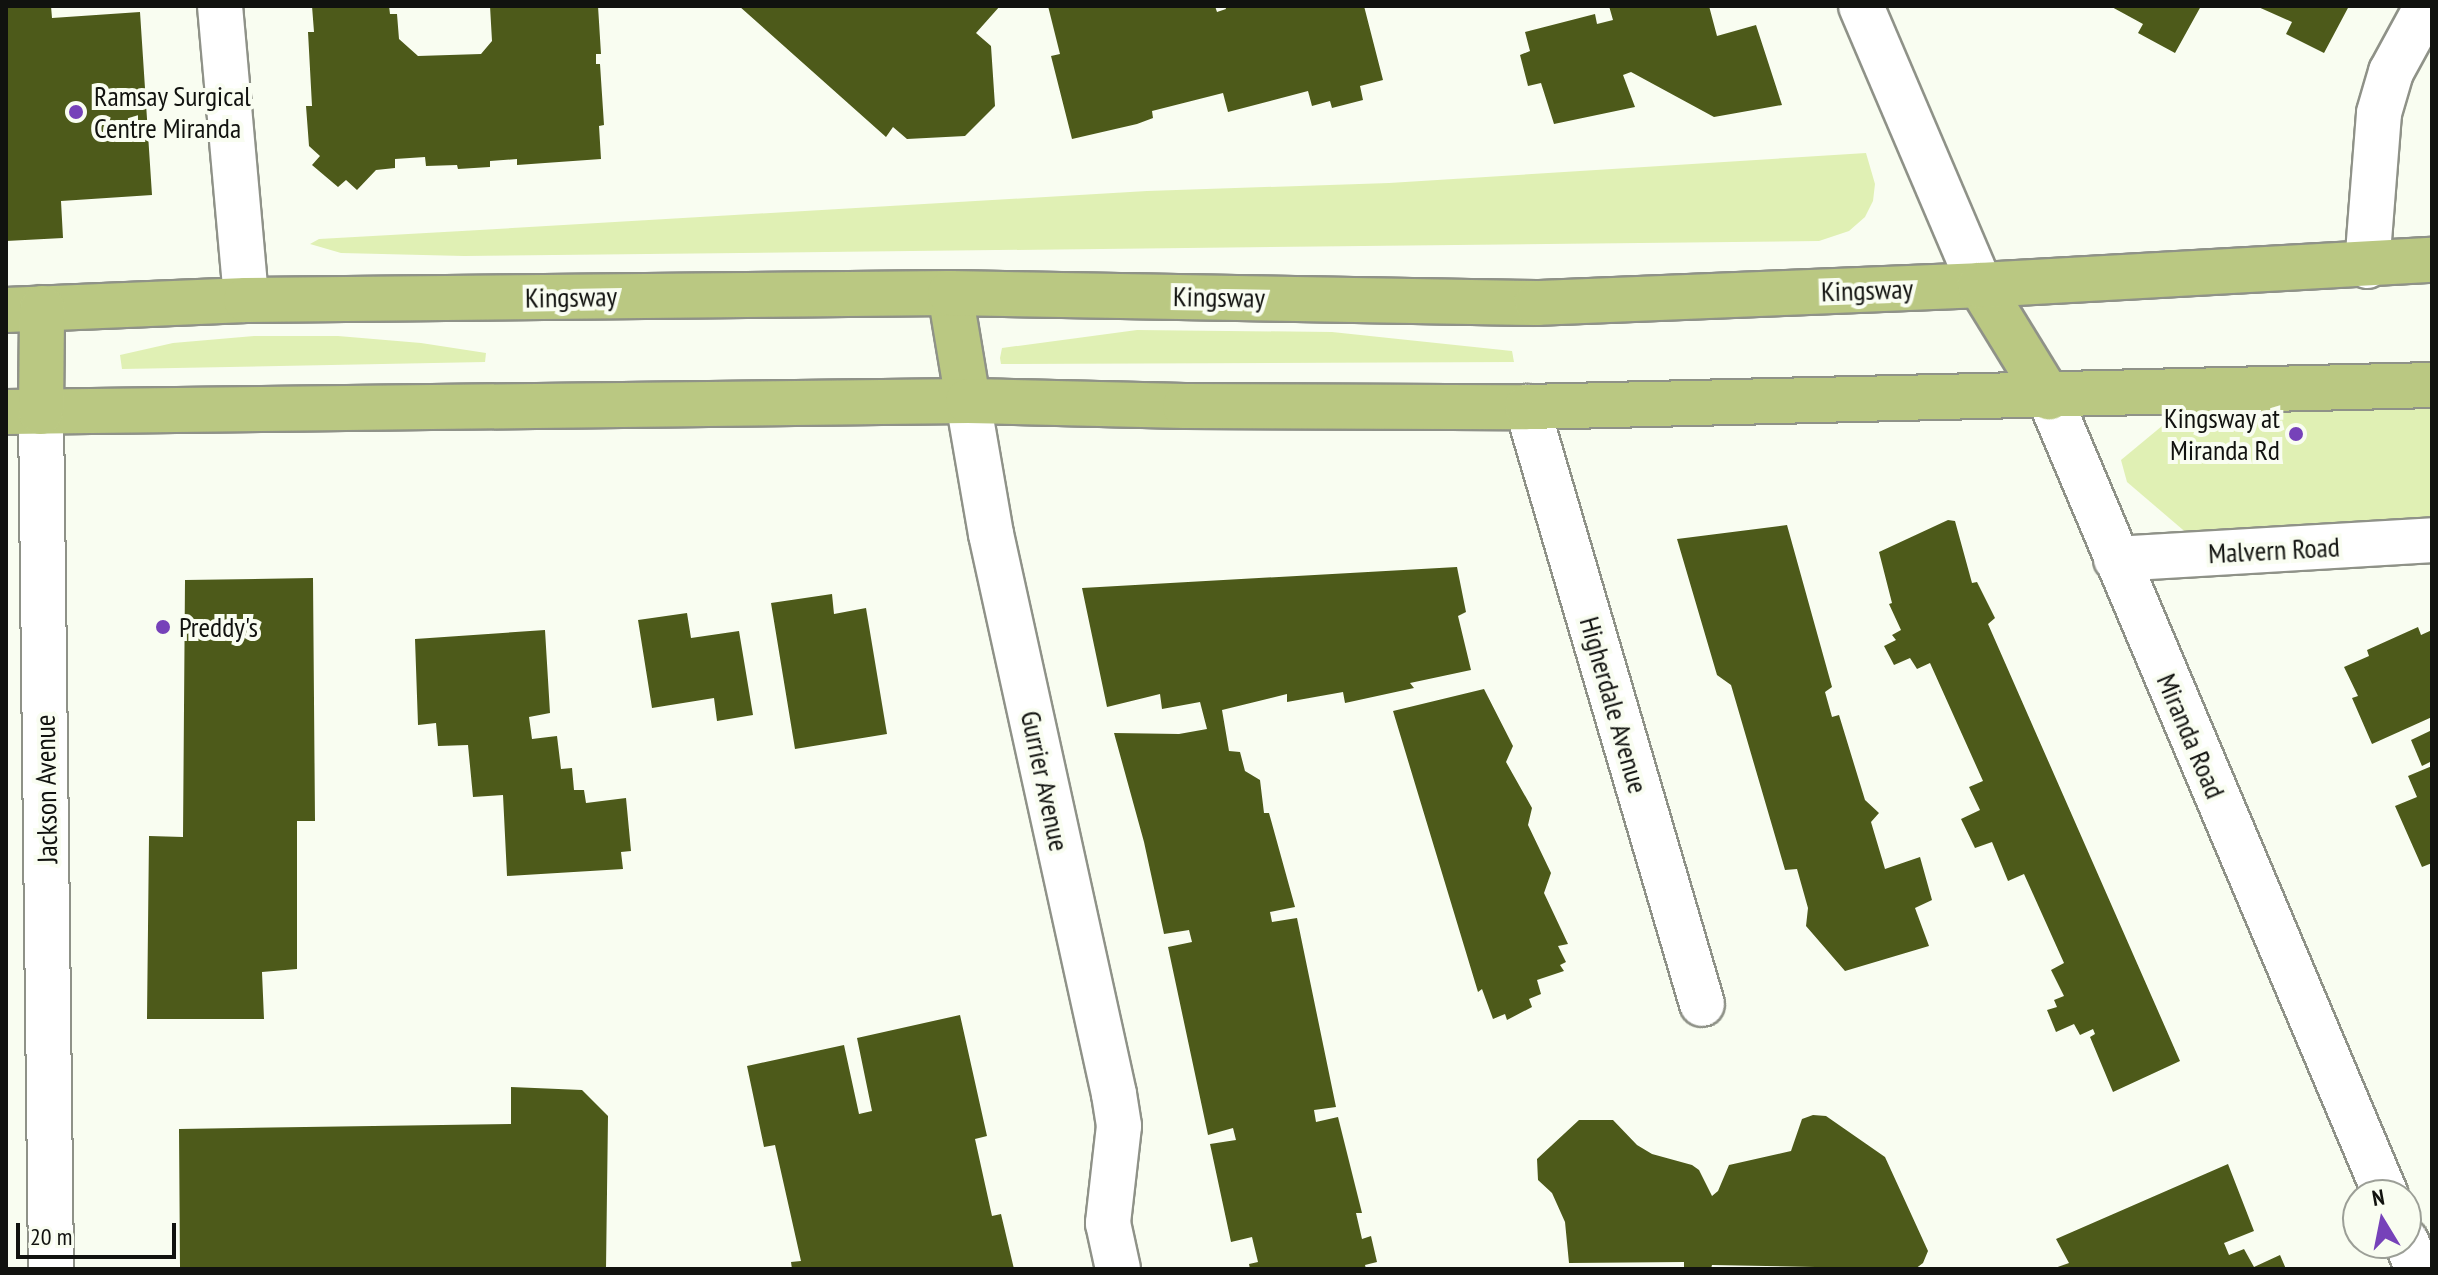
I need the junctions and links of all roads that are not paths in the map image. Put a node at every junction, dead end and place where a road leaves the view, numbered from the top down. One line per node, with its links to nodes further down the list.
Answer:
1 (220, 6): 8 (street)
2 (1861, 6): 6 (street)
3 (2427, 6): 5 (street)
4 (2432, 260): 5 (main road, Kingsway)
5 (2367, 266): 6 (main road, Kingsway)
6 (1980, 285): 7 (main road, Kingsway); 11 (main road, Miranda Road)
7 (950, 293): 8 (main road, Kingsway); 12 (main road, Gurrier Avenue)
8 (246, 300): 9 (main road, Kingsway)
9 (24, 309): 14 (main road, Jackson Avenue)
10 (2432, 385): 11 (main road)
11 (2049, 397): 13 (main road); 16 (street, Miranda Road)
12 (968, 401): 13 (main road); 14 (main road); 20 (street, Gurrier Avenue)
13 (1527, 407): 17 (street, Higherdale Avenue)
14 (24, 412): 19 (street, Jackson Avenue)
15 (2432, 540): 16 (street, Malvern Road)
16 (2116, 559): 18 (street, Miranda Road)
17 (1702, 1004)
18 (2379, 1179)
19 (51, 1269)
20 (1118, 1269)

